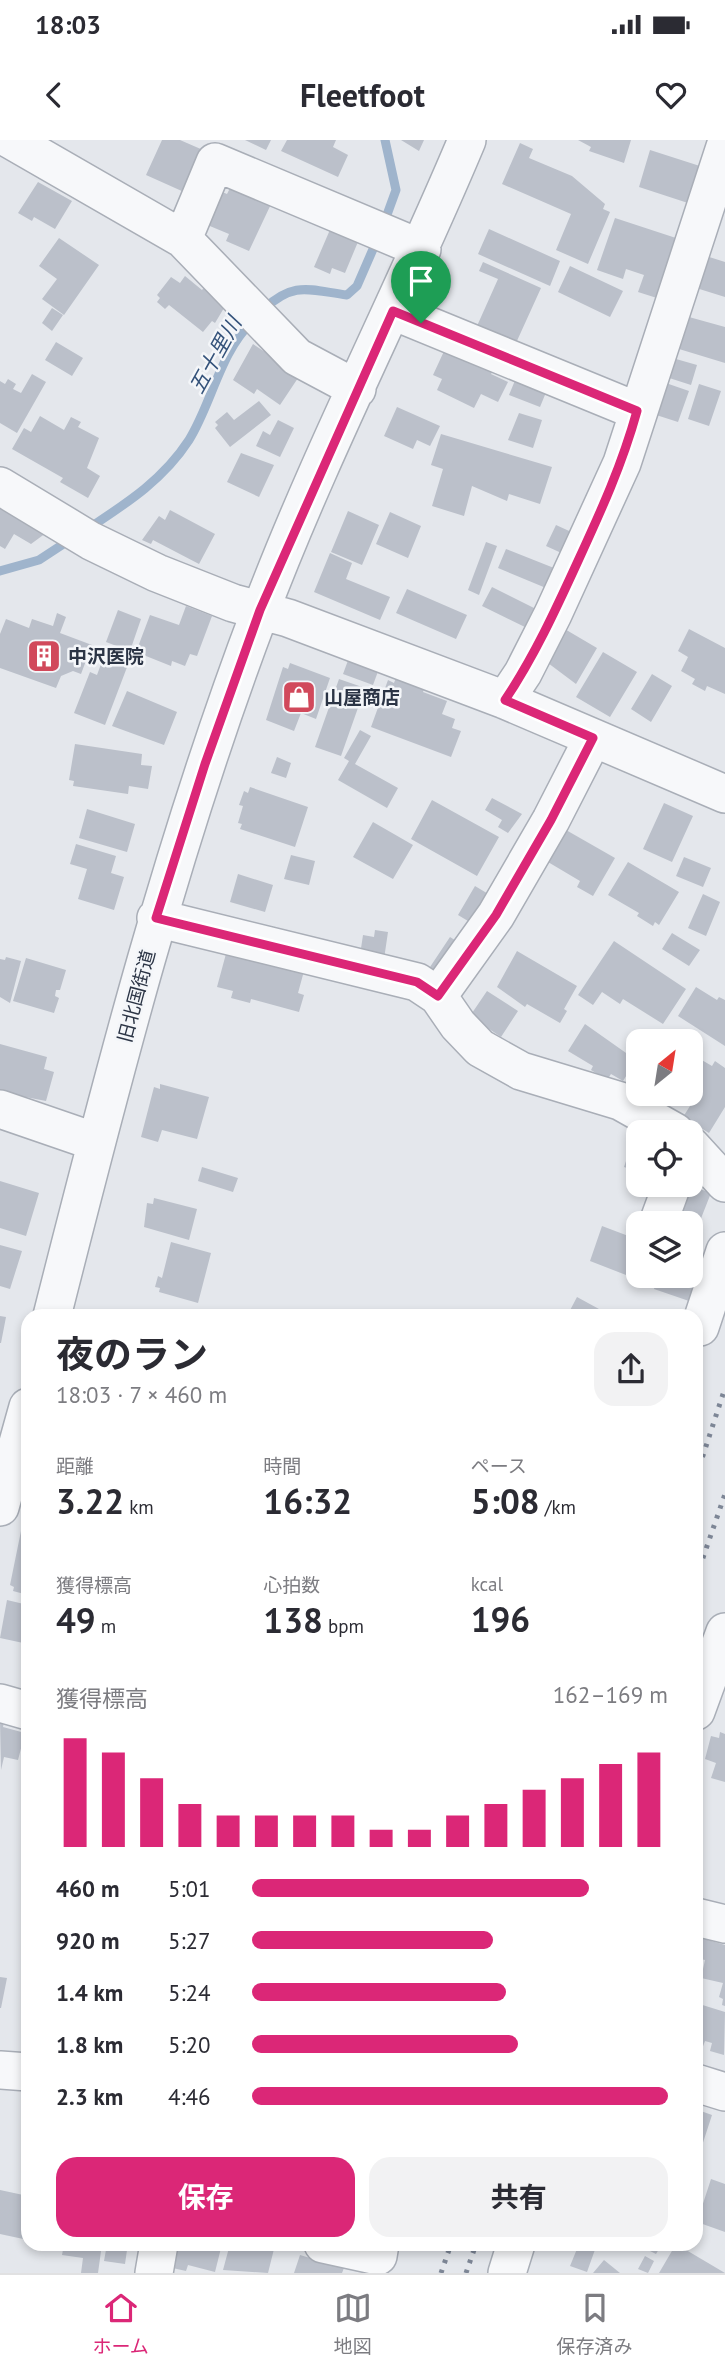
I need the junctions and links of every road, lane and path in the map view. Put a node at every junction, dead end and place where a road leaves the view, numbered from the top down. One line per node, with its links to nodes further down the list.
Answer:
1 (11, 140): 5 (street)
2 (467, 140): 4 (street, 旧北国街道)
3 (725, 147): 8 (street)
4 (394, 237): 5 (street); 6 (street, 旧北国街道)
5 (183, 239): 7 (street)
6 (393, 311): 7 (street, 旧北国街道); 8 (street)
7 (357, 389): 10 (street, 旧北国街道)
8 (637, 411): 11 (street)
9 (0, 486): 10 (street)
10 (260, 610): 11 (street); 14 (street, 旧北国街道)
11 (505, 700): 12 (street)
12 (593, 738): 13 (street); 15 (street)
13 (725, 794)
14 (156, 918): 15 (street); 18 (street, 旧北国街道)
15 (438, 996): 17 (street)
16 (0, 1109): 18 (street)
17 (654, 1120)
18 (96, 1142): 22 (street, 旧北国街道)
19 (703, 1159): 20 (street)
20 (725, 1183)
21 (725, 1251): 23 (street)
22 (53, 1309)
23 (703, 1320)
24 (0, 1402): 25 (street)
25 (21, 1404)
26 (21, 1430): 27 (street)
27 (0, 1507)
28 (725, 1632): 29 (street)
29 (703, 1692)
30 (0, 1703): 31 (street)
31 (21, 1709)
32 (703, 1919): 33 (street)
33 (725, 1924)
34 (0, 2070): 35 (street)
35 (21, 2072)
36 (703, 2085): 37 (street)
37 (725, 2092)
38 (158, 2251): 42 (street)
39 (353, 2251): 41 (street)
40 (514, 2251): 43 (street)
41 (378, 2257)
42 (154, 2273)
43 (507, 2273)

